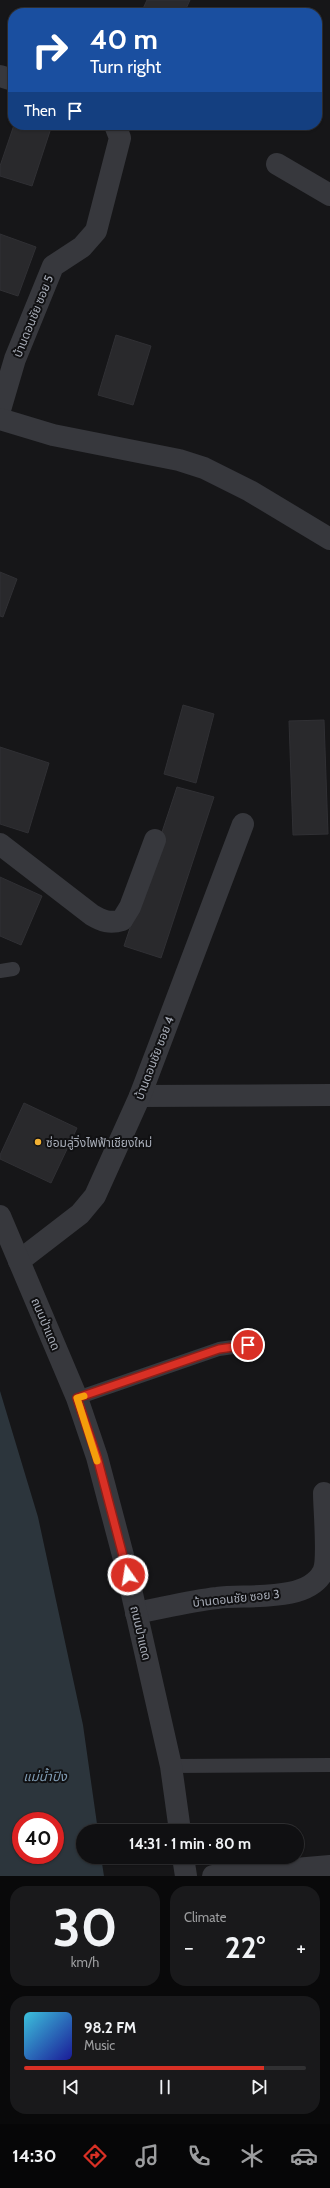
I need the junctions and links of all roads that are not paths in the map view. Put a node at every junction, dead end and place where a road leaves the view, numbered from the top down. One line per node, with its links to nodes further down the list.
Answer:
1 (117, 130): 4 (street, บ้านดอนชัย ซอย 5)
2 (277, 164): 3 (street)
3 (330, 195)
4 (0, 410)
5 (0, 420): 6 (street)
6 (330, 539)
7 (243, 824): 11 (street, บ้านดอนชัย ซอย 4)
8 (155, 840): 9 (street)
9 (0, 844)
10 (330, 1095): 11 (street)
11 (140, 1096): 13 (street, บ้านดอนชัย ซอย 4)
12 (0, 1216): 13 (street, ถนนป่าแดด)
13 (20, 1261): 15 (street, ถนนป่าแดด)
14 (248, 1345): 15 (lane)
15 (77, 1398): 17 (street, ถนนป่าแดด)
16 (324, 1493): 17 (street, บ้านดอนชัย ซอย 3)
17 (136, 1613): 19 (street, ถนนป่าแดด)
18 (330, 1765): 19 (lane)
19 (171, 1766): 20 (street, ถนนป่าแดด)
20 (179, 1824)
21 (184, 1864): 23 (street)
22 (330, 1866): 24 (street)
23 (186, 1876)
24 (213, 1876)

